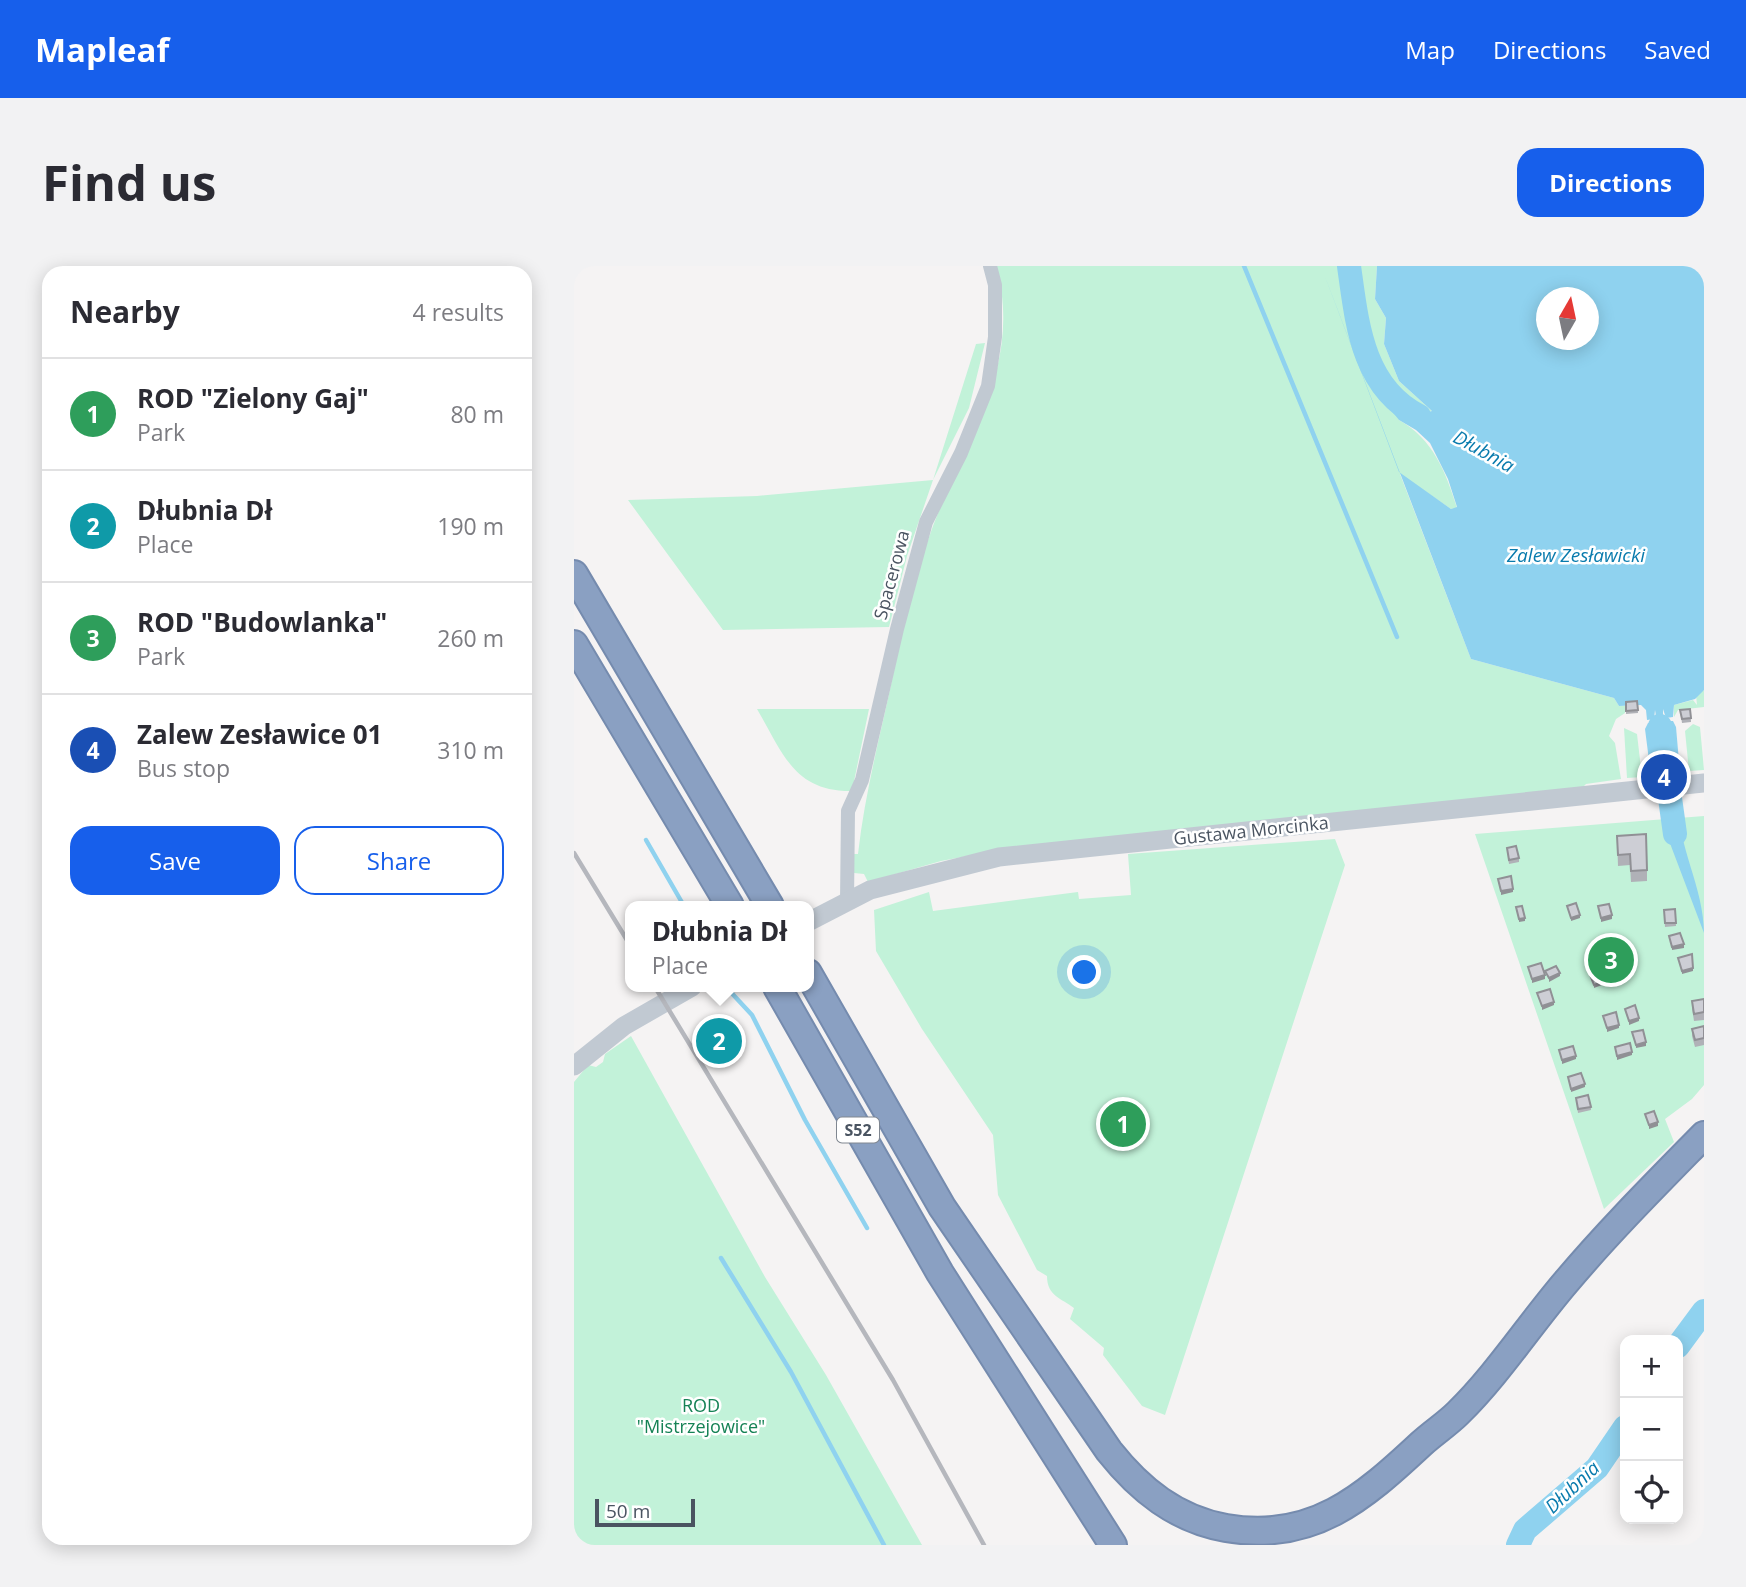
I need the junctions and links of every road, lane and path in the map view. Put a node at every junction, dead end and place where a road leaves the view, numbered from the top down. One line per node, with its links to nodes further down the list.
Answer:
1 (990, 266): 7 (street, Spacerowa)
2 (574, 574): 6 (highway)
3 (574, 644): 5 (highway)
4 (1699, 783): 7 (street, Gustawa Morcinka)
5 (727, 901)
6 (767, 901)
7 (847, 902): 8 (street, Gustawa Morcinka)
8 (814, 919)
9 (814, 983): 13 (highway, S52)
10 (683, 992): 12 (street)
11 (780, 992): 14 (highway, S52)
12 (574, 1066)
13 (1704, 1135)
14 (1113, 1545)

